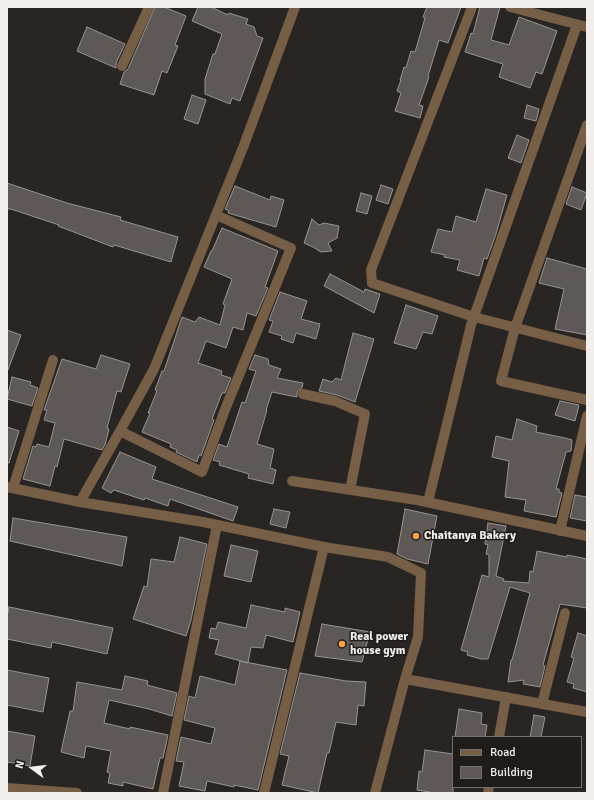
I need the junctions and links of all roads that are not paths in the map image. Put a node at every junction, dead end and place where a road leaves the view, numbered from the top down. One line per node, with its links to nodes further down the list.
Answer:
1 (148, 7): 6 (street)
2 (295, 7): 8 (street)
3 (472, 7): 9 (street)
4 (510, 7): 5 (street)
5 (582, 26): 9 (street)
6 (122, 66)
7 (587, 125): 10 (street)
8 (216, 216): 16 (street); 16 (street)
9 (474, 317): 10 (street); 21 (street)
10 (515, 328): 11 (street); 14 (street)
11 (587, 346)
12 (53, 360): 18 (street)
13 (303, 394): 19 (street)
14 (587, 400)
15 (587, 416): 23 (street)
16 (120, 431): 20 (street)
17 (292, 481): 19 (street)
18 (10, 487): 20 (street)
19 (350, 490): 21 (street)
20 (80, 502): 22 (street)
21 (428, 502): 23 (street)
22 (217, 525): 25 (street); 34 (street)
23 (560, 531): 24 (street)
24 (587, 536)
25 (324, 547): 27 (street); 35 (street)
26 (565, 613): 29 (street)
27 (405, 679): 28 (street); 36 (street)
28 (506, 697): 29 (street); 31 (street)
29 (542, 704): 30 (street)
30 (587, 712)
31 (499, 736)
32 (7, 788): 33 (street)
33 (77, 793)
34 (163, 793)
35 (264, 793)
36 (375, 793)

